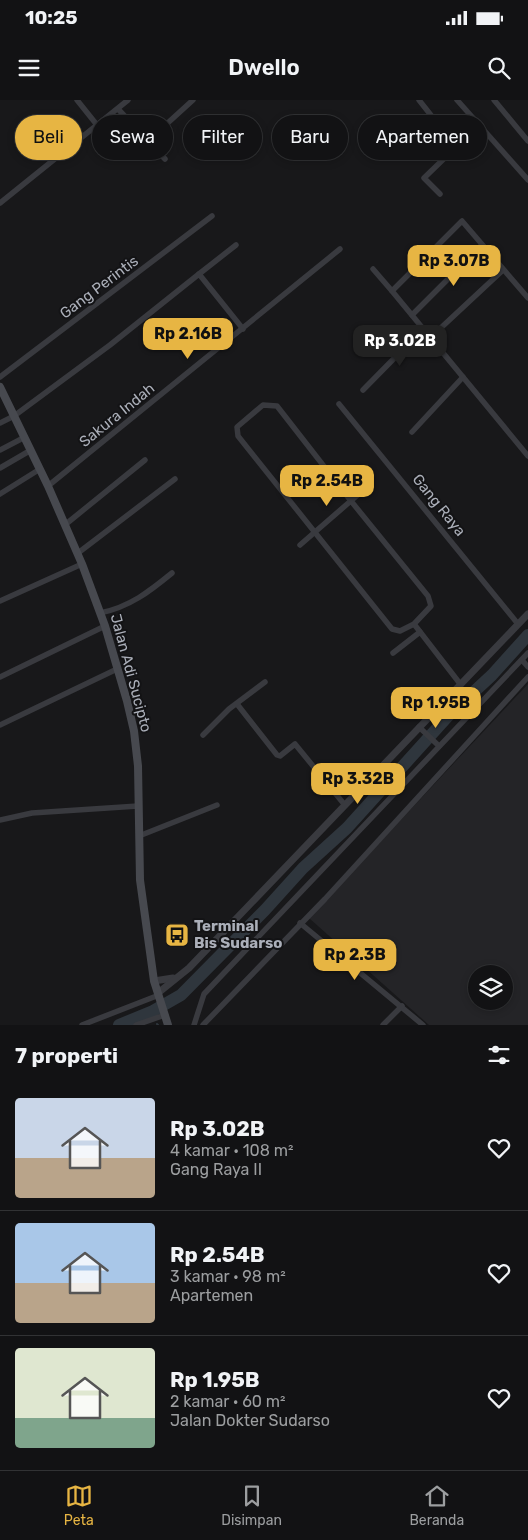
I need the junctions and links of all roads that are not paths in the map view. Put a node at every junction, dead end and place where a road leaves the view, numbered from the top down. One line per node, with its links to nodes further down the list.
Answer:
1 (77, 100): 11 (street)
2 (128, 100): 7 (street)
3 (194, 100): 10 (street)
4 (419, 100): 15 (street)
5 (458, 100): 14 (street)
6 (494, 100): 13 (street)
7 (118, 109): 8 (street); 9 (street)
8 (111, 115)
9 (124, 115)
10 (173, 119)
11 (92, 120)
12 (92, 130): 16 (street)
13 (528, 141)
14 (528, 180)
15 (440, 194)
16 (0, 203)
17 (212, 216): 30 (street, Gang Perintis)
18 (236, 245): 23 (street)
19 (482, 245): 22 (street); 24 (street); 26 (street)
20 (340, 249): 27 (street, Sakura Indah)
21 (373, 269): 24 (street)
22 (503, 270): 25 (street); 29 (street)
23 (199, 274): 27 (street); 35 (street)
24 (392, 291): 26 (street)
25 (528, 298)
26 (412, 315): 28 (street)
27 (243, 329): 46 (street, Sakura Indah)
28 (423, 329): 29 (street); 33 (street)
29 (430, 338): 31 (street)
30 (0, 377)
31 (463, 377): 37 (street); 41 (street)
32 (0, 387): 35 (main road, Jalan Adi Sucipto)
33 (363, 390)
34 (339, 404): 58 (street, Gang Raya)
35 (14, 416): 36 (street); 38 (main road, Jalan Adi Sucipto)
36 (0, 423)
37 (412, 432)
38 (25, 438): 39 (street); 40 (main road, Jalan Adi Sucipto)
39 (0, 450)
40 (31, 450): 43 (street); 44 (main road, Jalan Adi Sucipto)
41 (528, 456)
42 (145, 460): 50 (street)
43 (0, 468)
44 (40, 470): 46 (main road, Jalan Adi Sucipto); 48 (street)
45 (175, 479): 53 (street)
46 (48, 486): 50 (main road, Jalan Adi Sucipto)
47 (368, 486): 49 (street)
48 (0, 494)
49 (351, 501): 51 (street); 51 (street); 59 (street)
50 (66, 524): 53 (main road, Jalan Adi Sucipto)
51 (314, 533): 52 (street); 59 (street)
52 (300, 545)
53 (78, 553): 54 (main road, Jalan Adi Sucipto)
54 (82, 564): 56 (street); 57 (main road, Jalan Adi Sucipto)
55 (172, 573): 57 (street)
56 (0, 600)
57 (100, 613): 60 (main road, Jalan Adi Sucipto)
58 (524, 620): 70 (street)
59 (414, 624): 61 (street)
60 (105, 626): 66 (main road, Jalan Adi Sucipto); 67 (street)
61 (420, 632): 62 (street); 70 (street)
62 (393, 653)
63 (528, 654): 64 (street)
64 (522, 660): 65 (street); 75 (street)
65 (528, 667)
66 (117, 669): 72 (street); 78 (main road, Jalan Adi Sucipto)
67 (0, 677)
68 (528, 677): 81 (street)
69 (265, 682): 71 (street)
70 (461, 684): 73 (street)
71 (237, 704): 74 (street); 76 (street)
72 (0, 725)
73 (419, 727): 75 (street); 76 (street)
74 (203, 735)
75 (440, 746): 90 (street)
76 (344, 804): 82 (street)
77 (217, 805): 80 (street)
78 (138, 806): 79 (street); 80 (main road, Jalan Adi Sucipto)
79 (0, 820)
80 (139, 836): 83 (main road, Jalan Adi Sucipto)
81 (300, 923): 85 (street); 91 (street)
82 (174, 978): 83 (street); 84 (street)
83 (154, 981): 84 (main road, Jalan Adi Sucipto)
84 (159, 994): 86 (main road, Jalan Adi Sucipto); 87 (street)
85 (402, 1006): 92 (street); 93 (street)
86 (165, 1014): 88 (street); 89 (main road, Jalan Adi Sucipto)
87 (82, 1025)
88 (136, 1025)
89 (168, 1025)
90 (194, 1025)
91 (203, 1025)
92 (383, 1025)
93 (423, 1025)

